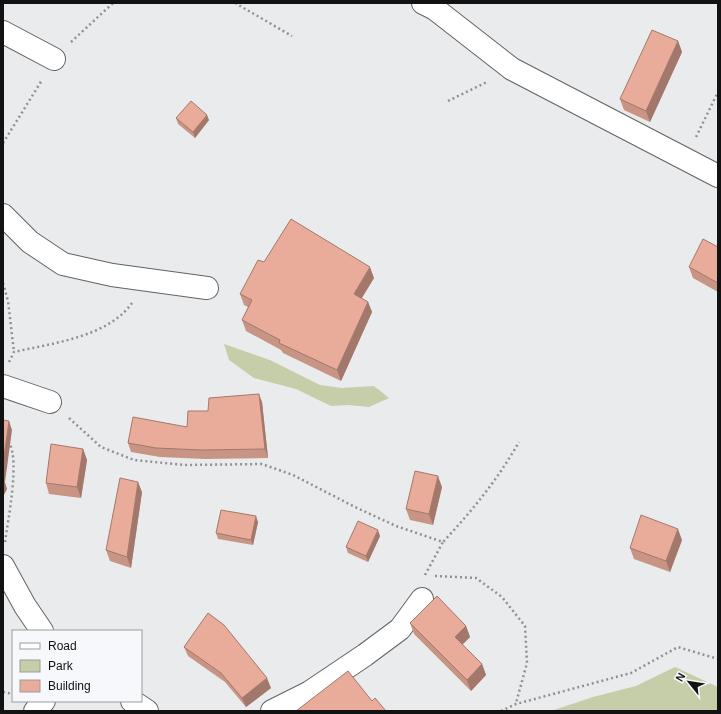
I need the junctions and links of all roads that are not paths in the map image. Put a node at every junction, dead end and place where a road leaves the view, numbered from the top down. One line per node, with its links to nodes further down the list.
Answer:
1 (423, 3): 4 (street)
2 (3, 32): 3 (street)
3 (54, 59)
4 (718, 176)
5 (3, 215): 6 (street)
6 (207, 288)
7 (3, 386): 8 (street)
8 (50, 402)
9 (4, 557): 11 (street)
10 (422, 599): 16 (street)
11 (41, 630)
12 (43, 702): 14 (street)
13 (134, 702): 15 (street)
14 (35, 711)
15 (147, 711)
16 (272, 711)

